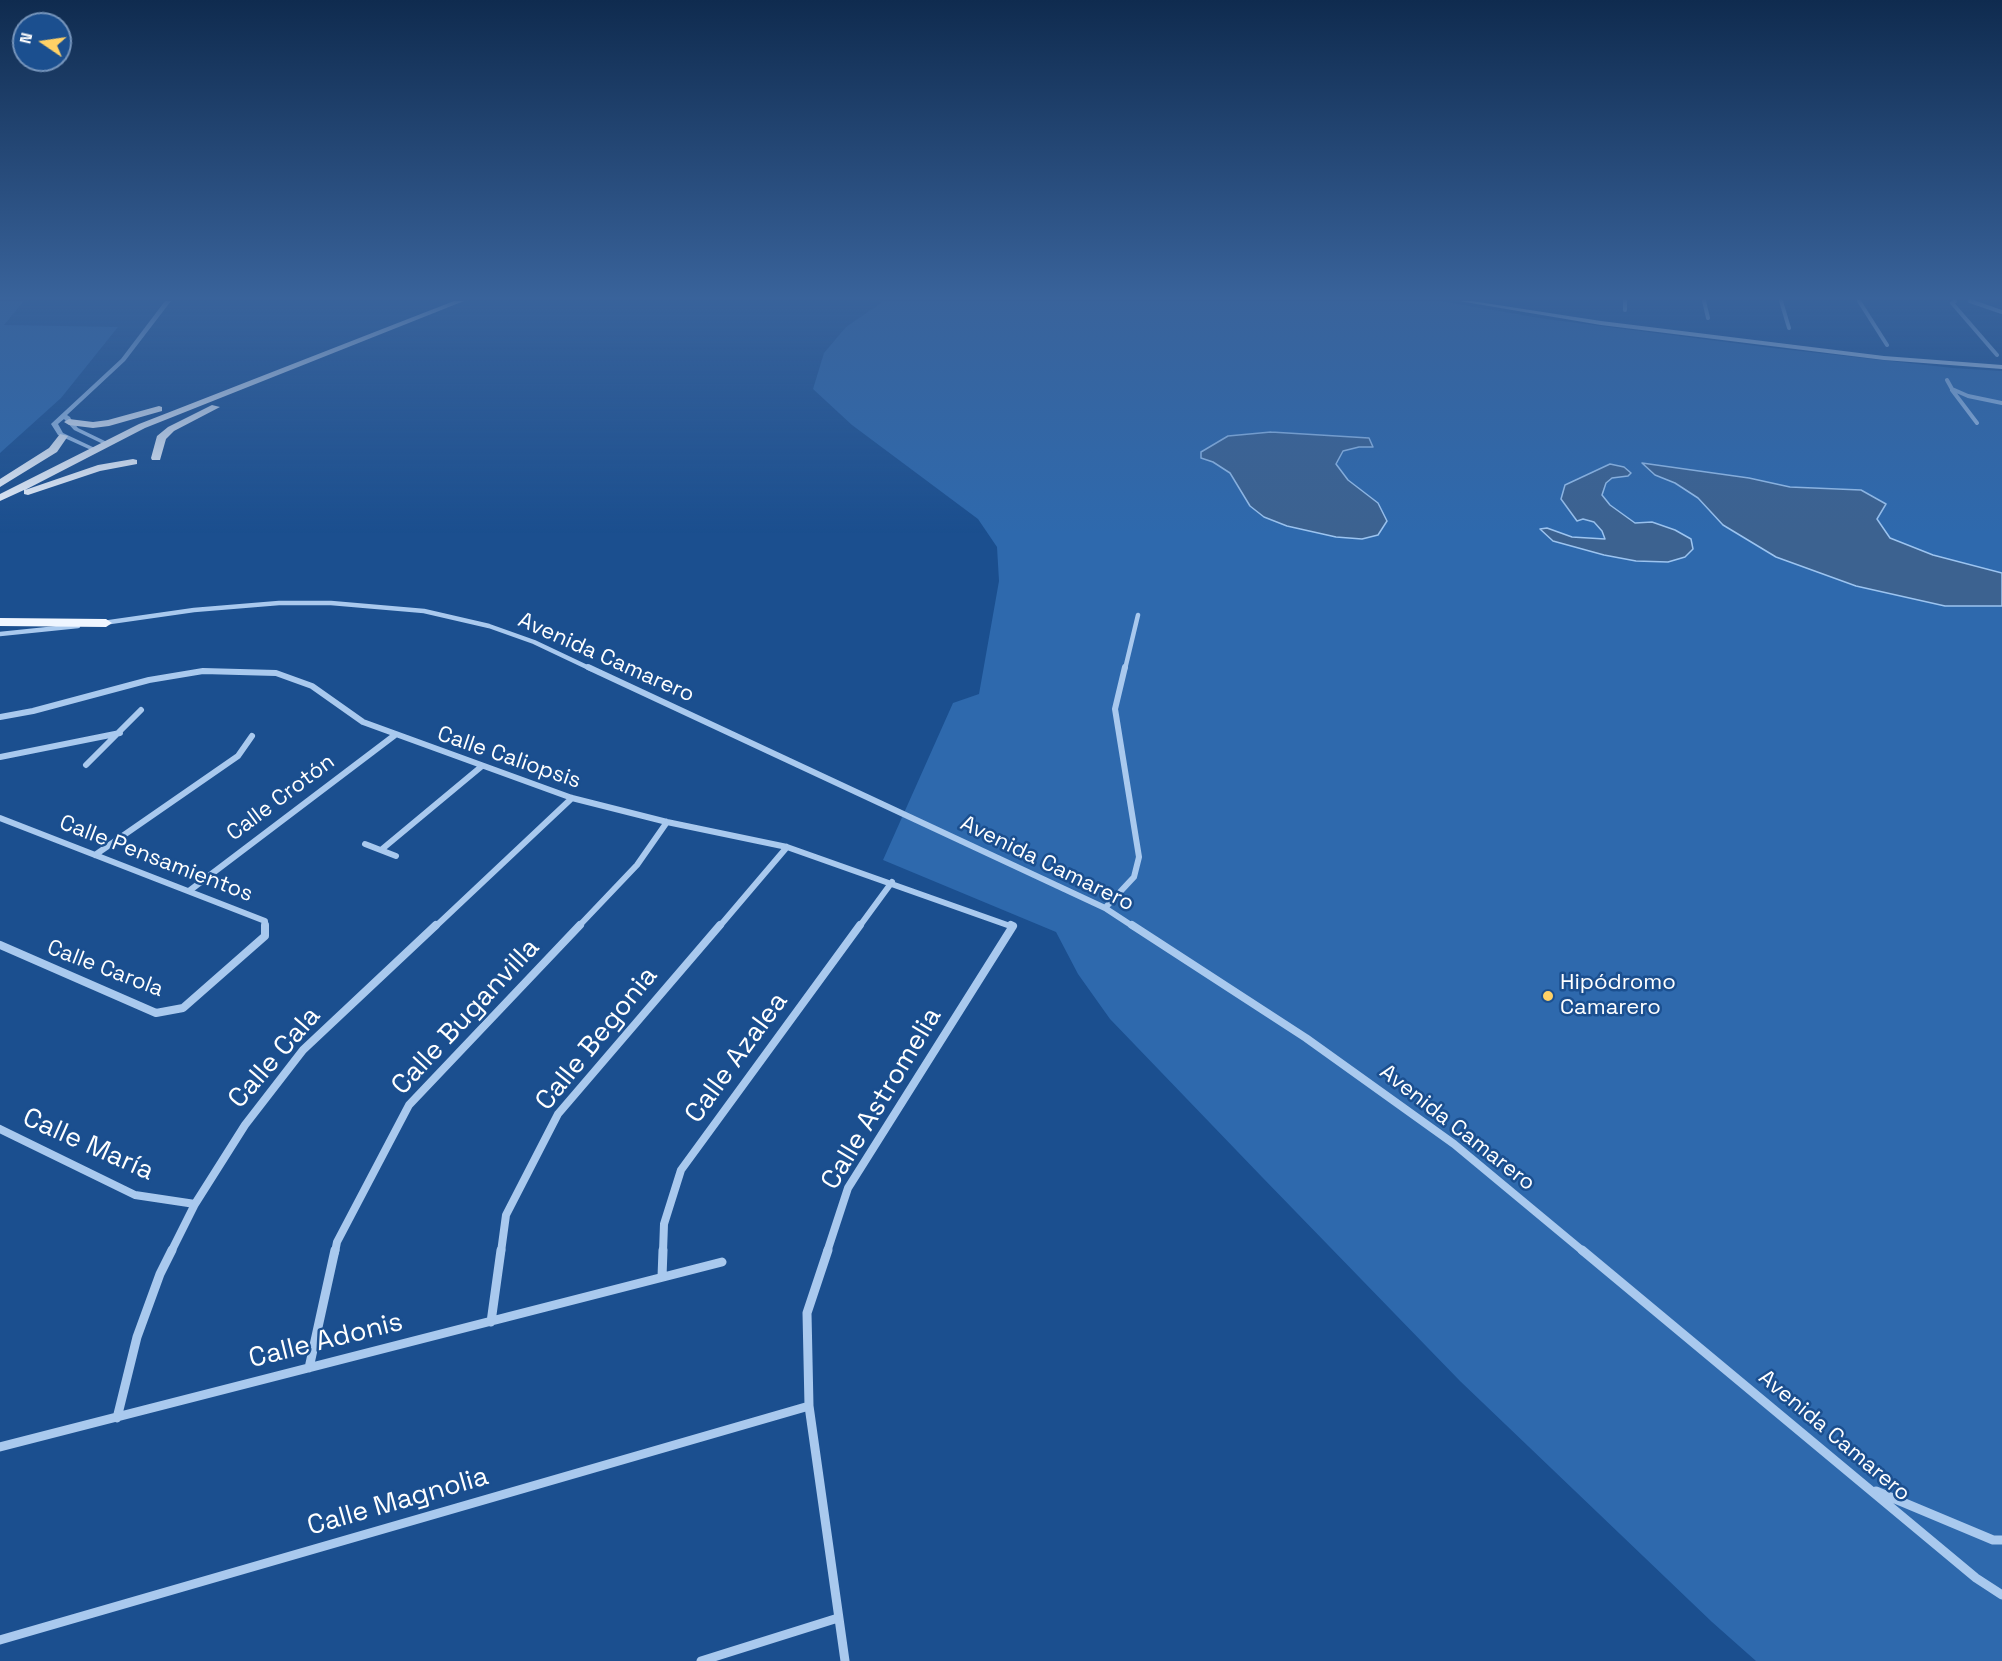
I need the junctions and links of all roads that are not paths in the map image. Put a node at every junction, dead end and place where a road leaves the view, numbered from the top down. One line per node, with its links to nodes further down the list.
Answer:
1 (105, 379): 9 (street)
2 (245, 379): 7 (main road)
3 (258, 379): 12 (main road)
4 (277, 379): 16 (main road)
5 (1947, 380): 6 (street)
6 (1952, 389): 8 (street); 10 (street)
7 (185, 401): 9 (main road); 12 (main road)
8 (2002, 403)
9 (66, 419): 11 (street); 12 (street)
10 (1977, 423)
11 (63, 436): 13 (street); 18 (main road)
12 (94, 444): 13 (main road); 19 (main road)
13 (81, 445): 14 (main road)
14 (71, 450)
15 (60, 455): 18 (main road)
16 (156, 458)
17 (133, 462): 20 (main road)
18 (0, 485)
19 (0, 498)
20 (0, 504)
21 (1138, 615): 42 (street)
22 (106, 623): 23 (main road); 42 (street, Avenida Camarero)
23 (1, 631)
24 (141, 710): 26 (street)
25 (0, 717): 27 (street, Calle Caliopsis)
26 (120, 734): 29 (street); 30 (street)
27 (395, 735): 31 (street, Calle Caliopsis); 41 (street, Calle Crotón)
28 (252, 736): 38 (street)
29 (0, 757)
30 (86, 765)
31 (482, 766): 32 (street, Calle Caliopsis); 37 (street)
32 (572, 798): 34 (street, Calle Caliopsis); 47 (street, Calle Cala)
33 (1, 819): 38 (street, Calle Pensamientos)
34 (667, 822): 36 (street, Calle Caliopsis); 51 (street, Calle Buganvilla)
35 (365, 844): 37 (street)
36 (787, 847): 40 (street, Calle Caliopsis); 50 (street, Calle Begonia)
37 (381, 850): 39 (street)
38 (95, 855): 41 (street, Calle Pensamientos)
39 (396, 856)
40 (892, 882): 43 (street, Calle Caliopsis); 49 (street, Calle Azalea)
41 (189, 891): 45 (street, Calle Pensamientos)
42 (1105, 909): 55 (street, Avenida Camarero)
43 (1013, 926): 52 (street, Calle Astromelia)
44 (0, 945): 45 (street, Calle Carola)
45 (222, 974)
46 (0, 1129): 47 (street, Calle María)
47 (195, 1204): 53 (street, Calle Cala)
48 (722, 1262): 49 (street, Calle Adonis)
49 (662, 1277): 50 (street, Calle Adonis)
50 (490, 1322): 51 (street, Calle Adonis)
51 (309, 1368): 53 (street, Calle Adonis)
52 (809, 1406): 58 (street, Calle Astromelia); 59 (street, Calle Magnolia)
53 (117, 1418): 54 (street, Calle Adonis)
54 (0, 1447)
55 (1870, 1488): 56 (street); 57 (street, Avenida Camarero)
56 (2002, 1540)
57 (2002, 1595)
58 (838, 1618): 60 (street); 61 (street, Calle Astromelia)
59 (0, 1640)
60 (701, 1661)
61 (845, 1661)

